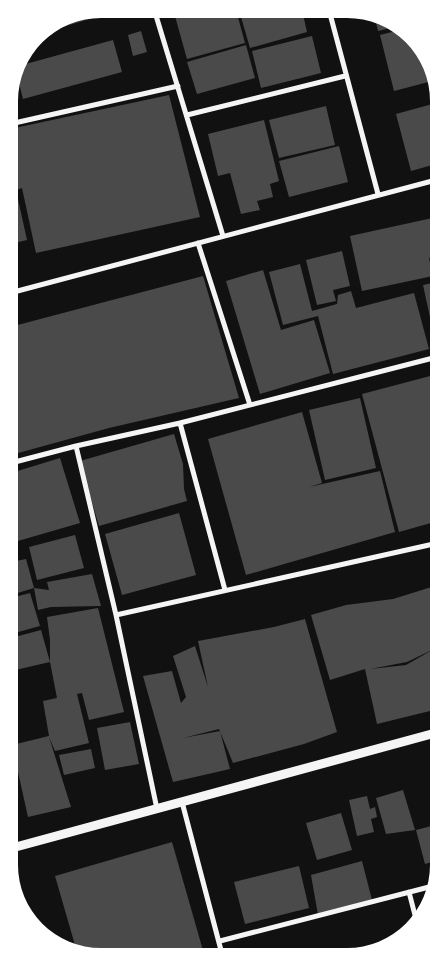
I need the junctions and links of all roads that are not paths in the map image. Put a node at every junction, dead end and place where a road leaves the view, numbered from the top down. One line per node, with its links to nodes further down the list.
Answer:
1 (157, 18): 4 (street)
2 (331, 18): 3 (street)
3 (345, 76): 5 (street); 8 (street)
4 (178, 86): 5 (street); 6 (street)
5 (187, 115): 9 (street)
6 (18, 122)
7 (430, 181): 8 (street)
8 (378, 194): 9 (street)
9 (223, 236): 10 (street)
10 (198, 243): 11 (street); 13 (street)
11 (18, 291)
12 (430, 359): 13 (street)
13 (250, 405): 14 (street)
14 (180, 424): 15 (street); 18 (street)
15 (76, 446): 16 (street); 19 (street)
16 (18, 461)
17 (430, 545): 18 (street)
18 (225, 590): 19 (street)
19 (116, 615): 22 (street)
20 (430, 734): 21 (street)
21 (182, 802): 22 (street); 27 (street)
22 (157, 809): 23 (street)
23 (18, 846)
24 (427, 888): 25 (street)
25 (409, 892): 26 (street); 27 (street)
26 (414, 913)
27 (220, 941): 28 (street)
28 (221, 948)

